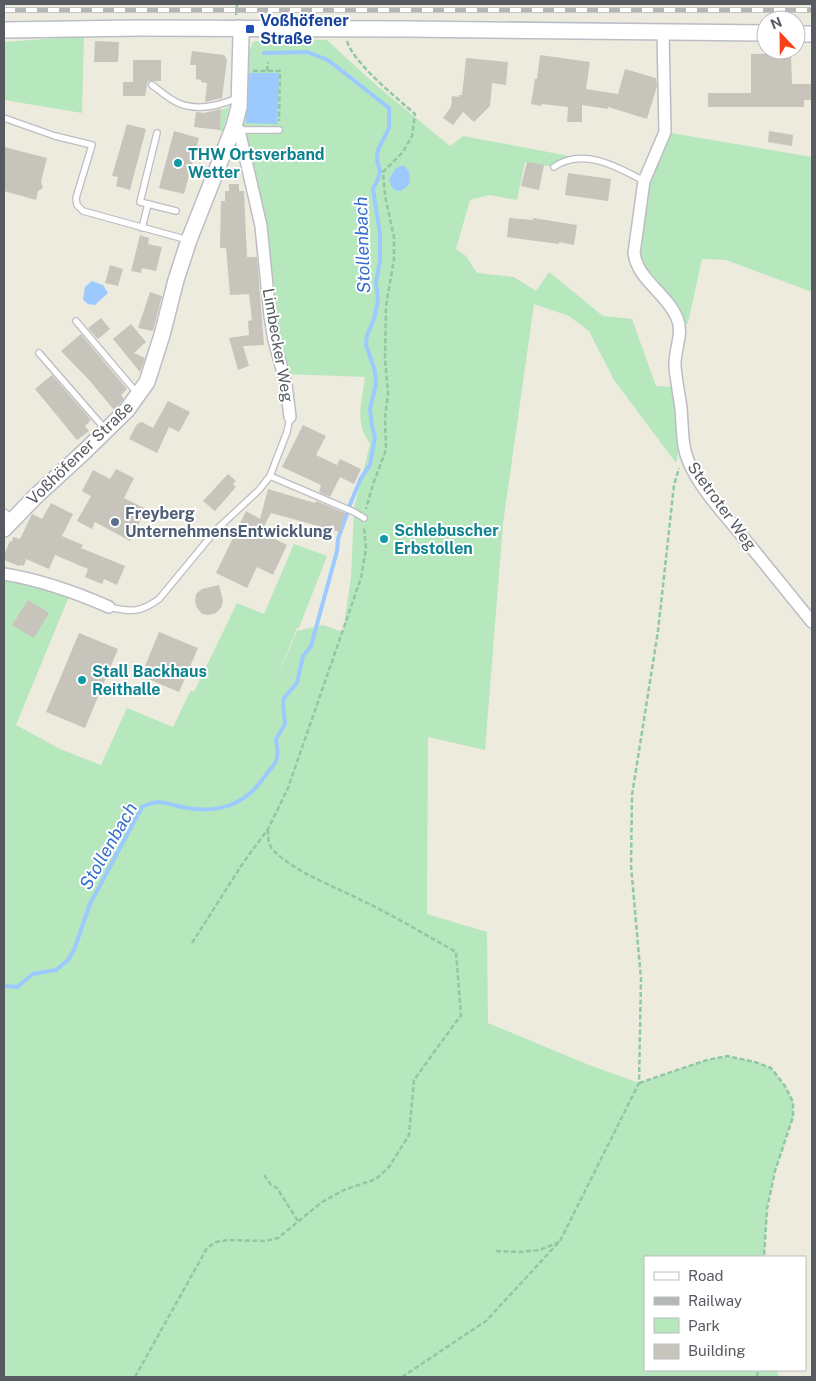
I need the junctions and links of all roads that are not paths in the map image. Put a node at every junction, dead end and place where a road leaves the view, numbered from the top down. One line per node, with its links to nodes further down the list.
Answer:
1 (239, 28): 2 (main road); 3 (main road); 6 (main road, Voßhöfener Straße)
2 (4, 30)
3 (663, 32): 4 (main road); 12 (street, Stetroter Weg)
4 (756, 33)
5 (152, 85): 6 (lane)
6 (239, 97): 8 (main road, Voßhöfener Straße)
7 (4, 118): 15 (lane)
8 (236, 128): 9 (lane); 16 (main road, Voßhöfener Straße); 20 (street, Limbecker Weg)
9 (279, 130)
10 (157, 133): 13 (lane)
11 (554, 166): 12 (lane)
12 (644, 181): 27 (street, Stetroter Weg)
13 (148, 204): 14 (lane); 15 (lane)
14 (176, 211)
15 (142, 228): 16 (lane)
16 (188, 240): 19 (main road, Voßhöfener Straße)
17 (76, 322): 19 (lane)
18 (40, 352): 21 (lane)
19 (138, 395): 21 (main road, Voßhöfener Straße)
20 (290, 417): 22 (lane, Limbecker Weg)
21 (106, 430): 24 (main road, Voßhöfener Straße)
22 (270, 476): 23 (lane); 26 (lane, Limbecker Weg)
23 (364, 518)
24 (7, 520)
25 (4, 574): 26 (street, Limbecker Weg)
26 (109, 607)
27 (812, 622)

